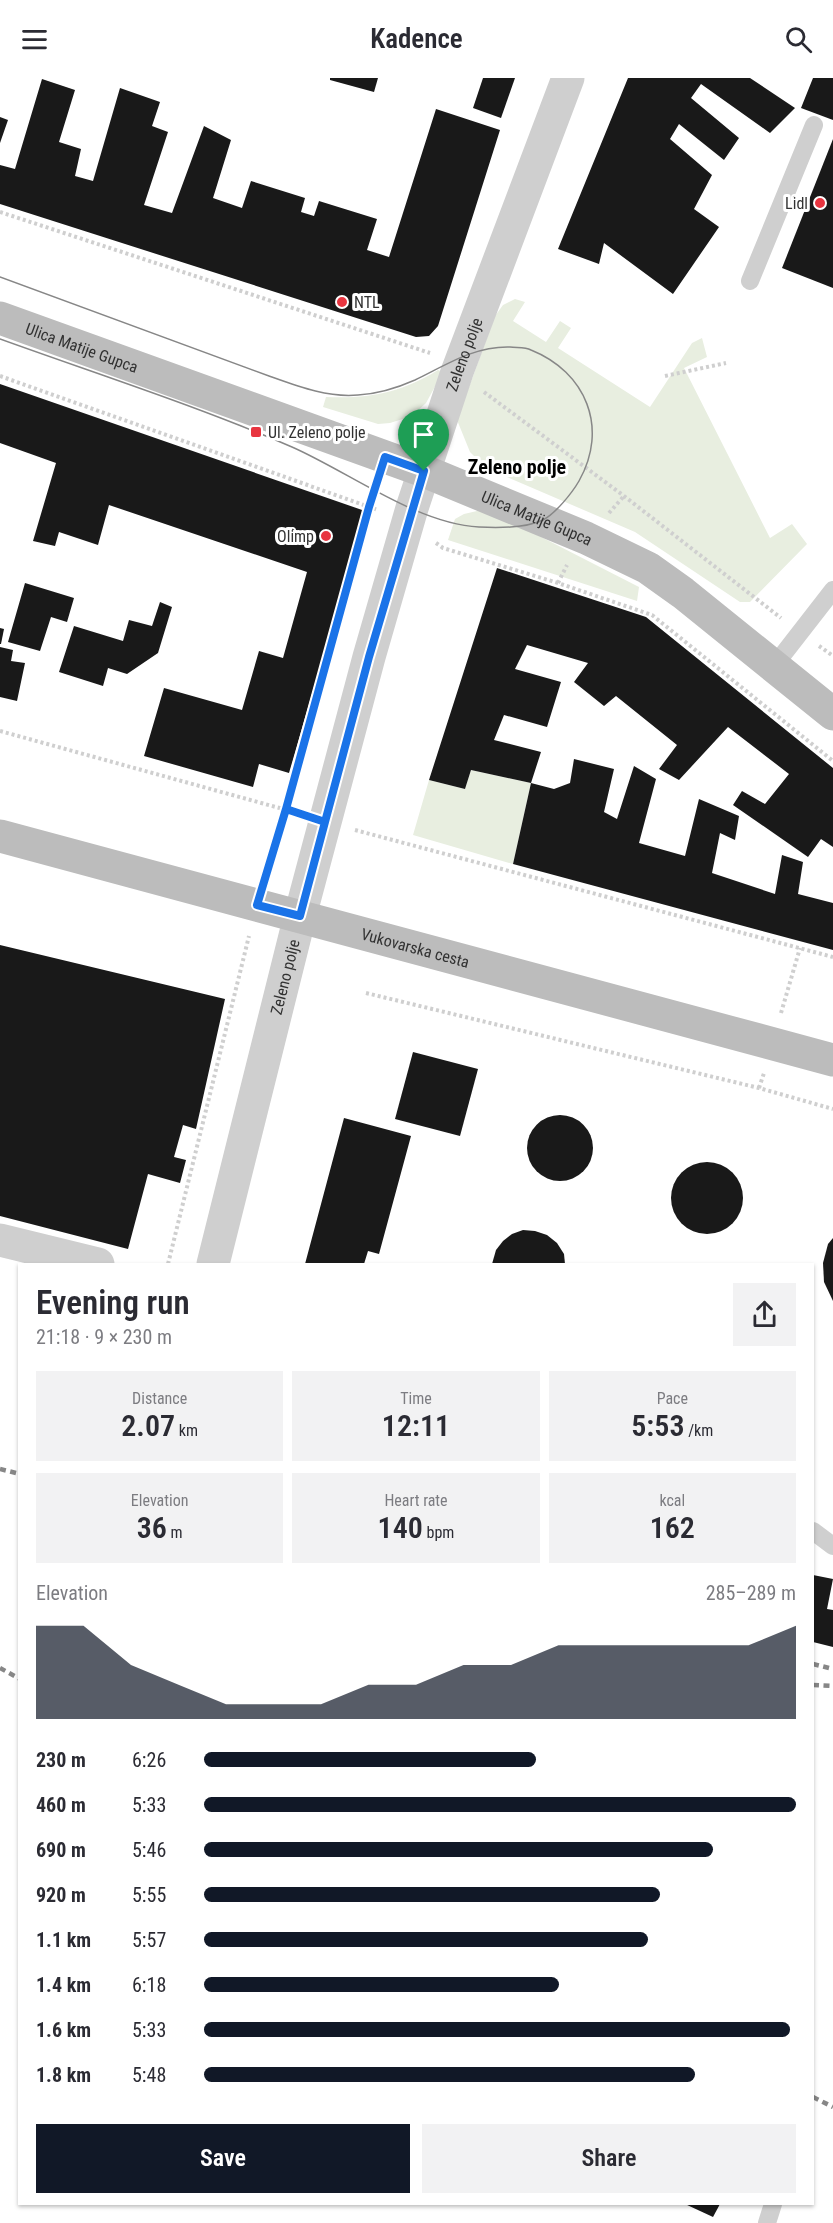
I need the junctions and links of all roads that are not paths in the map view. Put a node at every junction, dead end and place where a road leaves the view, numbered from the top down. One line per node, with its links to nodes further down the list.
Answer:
1 (567, 78): 5 (street, Zeleno polje)
2 (814, 125): 3 (lane)
3 (750, 281)
4 (0, 318): 5 (main road, Ulica Matije Gupca)
5 (424, 471): 7 (main road, Ulica Matije Gupca); 10 (street, Zeleno polje)
6 (833, 590): 7 (lane)
7 (774, 666): 8 (main road, Ulica Matije Gupca)
8 (833, 714)
9 (0, 836): 10 (main road, Vukovarska cesta)
10 (300, 916): 11 (main road, Vukovarska cesta); 14 (street, Zeleno polje)
11 (833, 1060)
12 (0, 1240): 13 (street)
13 (94, 1263)
14 (213, 1263)
15 (814, 1532): 16 (lane)
16 (833, 1546)
17 (773, 2205): 18 (lane)
18 (767, 2223)

